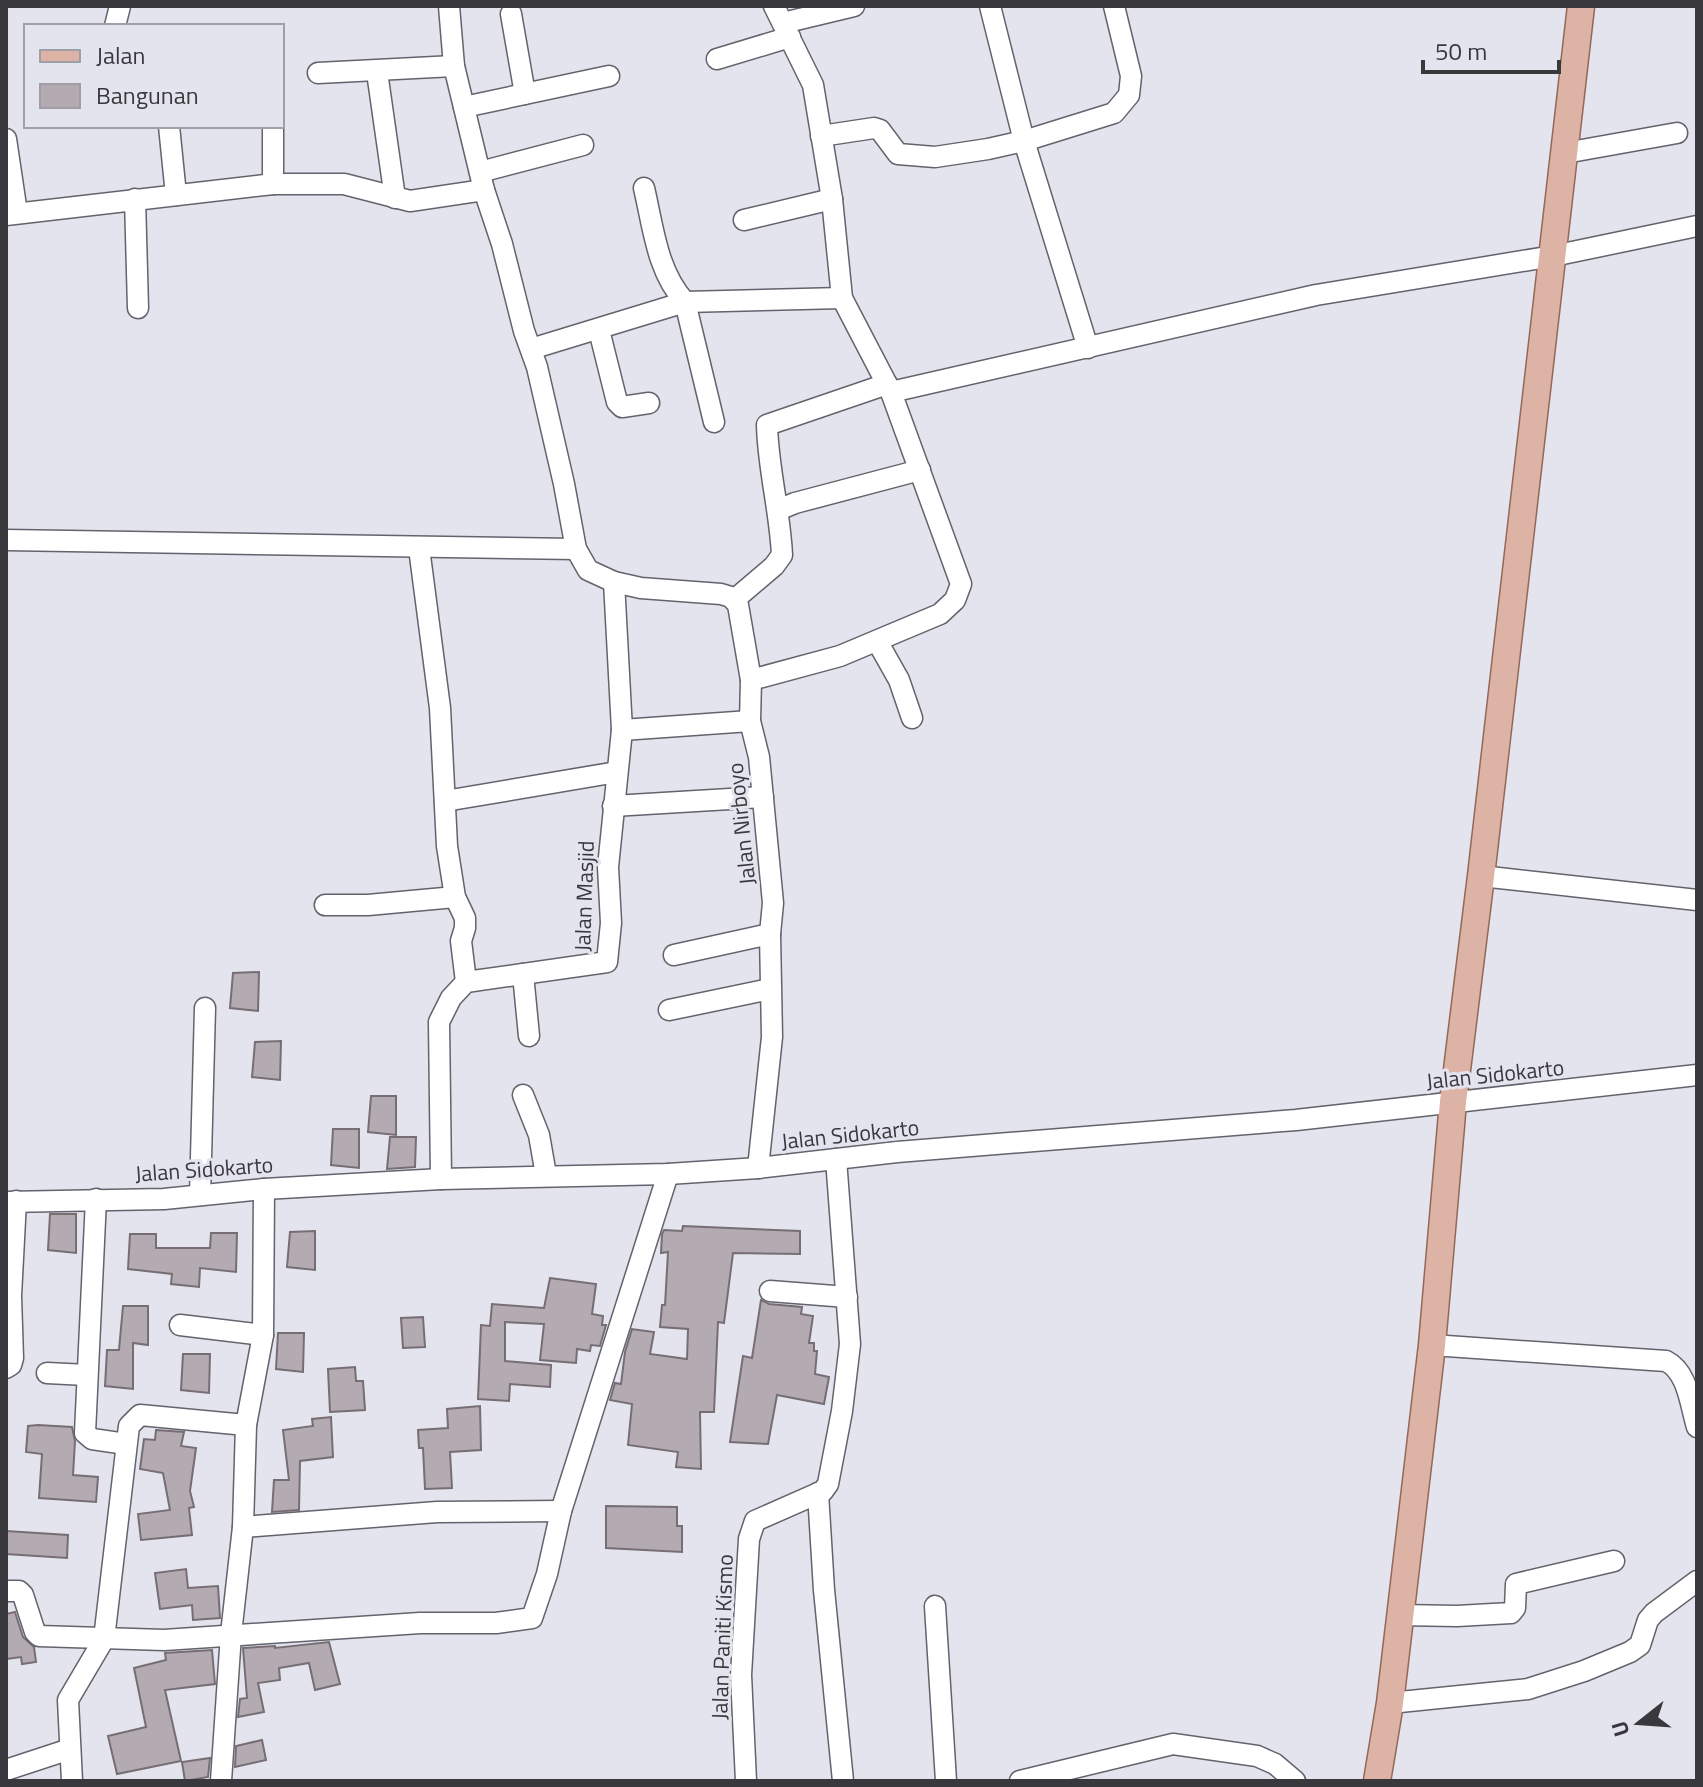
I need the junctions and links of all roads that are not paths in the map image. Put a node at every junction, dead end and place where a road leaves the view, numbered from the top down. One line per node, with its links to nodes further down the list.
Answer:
1 (449, 6): 9 (street)
2 (854, 6): 7 (street)
3 (990, 6): 20 (street)
4 (1114, 6): 20 (street)
5 (1581, 6): 22 (main road)
6 (511, 14): 13 (street)
7 (782, 22): 8 (street); 18 (street)
8 (717, 59)
9 (454, 66): 10 (street); 14 (street)
10 (377, 72): 11 (street); 27 (street)
11 (318, 73)
12 (609, 76): 13 (street)
13 (525, 94): 14 (street)
14 (464, 107): 23 (street)
15 (169, 128): 26 (street)
16 (273, 128): 24 (street)
17 (1677, 133): 22 (street)
18 (821, 136): 20 (street); 29 (street)
19 (6, 139): 30 (street)
20 (1024, 141): 38 (street)
21 (583, 145): 23 (street)
22 (1565, 153): 33 (main road)
23 (482, 181): 27 (street); 39 (street)
24 (273, 184): 26 (street); 27 (street)
25 (644, 188): 35 (street)
26 (176, 195): 28 (street)
27 (395, 198)
28 (135, 199): 30 (street); 36 (street)
29 (832, 199): 31 (street); 34 (street)
30 (11, 214)
31 (744, 220)
32 (1697, 226): 33 (street)
33 (1553, 256): 38 (street); 59 (main road)
34 (842, 298): 35 (street); 40 (street)
35 (685, 302): 37 (street); 42 (street)
36 (138, 308)
37 (599, 330): 39 (street); 41 (street)
38 (1088, 348): 40 (street)
39 (531, 349): 47 (street)
40 (889, 388): 43 (street); 44 (street)
41 (649, 403)
42 (714, 422)
43 (920, 470): 44 (street); 50 (street)
44 (778, 510): 49 (street)
45 (6, 540): 46 (street)
46 (419, 548): 47 (street); 57 (street)
47 (576, 549): 48 (street)
48 (614, 582): 49 (street); 54 (street, Jalan Masjid)
49 (734, 600): 51 (street, Jalan Nirboyo)
50 (877, 641): 51 (street); 52 (street)
51 (751, 680): 53 (street, Jalan Nirboyo)
52 (912, 718)
53 (750, 721): 54 (street); 56 (street, Jalan Nirboyo)
54 (622, 730): 55 (street, Jalan Masjid)
55 (617, 772): 57 (street); 58 (street, Jalan Masjid)
56 (763, 797): 58 (street); 63 (street, Jalan Nirboyo)
57 (445, 801): 60 (street)
58 (613, 806): 65 (street, Jalan Masjid)
59 (1481, 876): 61 (street); 73 (main road)
60 (455, 897): 62 (street); 66 (street)
61 (1697, 900)
62 (325, 905)
63 (770, 934): 64 (street); 67 (street, Jalan Nirboyo)
64 (674, 955)
65 (523, 974): 66 (street, Jalan Masjid); 70 (street)
66 (466, 982): 78 (street)
67 (770, 989): 69 (street); 75 (street, Jalan Nirboyo)
68 (205, 1008): 80 (street)
69 (669, 1010)
70 (529, 1036)
71 (1696, 1071): 73 (street, Jalan Sidokarto)
72 (523, 1095): 77 (street)
73 (1453, 1102): 74 (street, Jalan Sidokarto); 87 (main road)
74 (836, 1159): 75 (street, Jalan Sidokarto); 84 (street)
75 (758, 1168): 76 (street, Jalan Sidokarto)
76 (668, 1174): 77 (street, Jalan Sidokarto); 97 (street)
77 (546, 1175): 78 (street, Jalan Sidokarto)
78 (441, 1179): 79 (street, Jalan Sidokarto)
79 (264, 1189): 80 (street, Jalan Sidokarto); 86 (street)
80 (200, 1195): 81 (street, Jalan Sidokarto)
81 (96, 1199): 82 (street, Jalan Sidokarto); 92 (street)
82 (11, 1201): 90 (street)
83 (770, 1291): 84 (street)
84 (847, 1297): 96 (street)
85 (180, 1325): 86 (street)
86 (263, 1335): 93 (street)
87 (1432, 1345): 89 (street); 103 (main road)
88 (1697, 1361): 89 (street)
89 (1675, 1365): 94 (street)
90 (6, 1368)
91 (47, 1373): 92 (street)
92 (87, 1375): 95 (street)
93 (246, 1425): 95 (street); 98 (street)
94 (1697, 1427)
95 (126, 1444): 105 (street)
96 (818, 1493): 111 (street, Jalan Paniti Kismo); 112 (street)
97 (561, 1511): 98 (street); 104 (street)
98 (243, 1527): 104 (street)
99 (1614, 1561): 103 (street)
100 (1697, 1581): 106 (street)
101 (6, 1591): 105 (street)
102 (935, 1606): 113 (street)
103 (1399, 1615): 106 (main road)
104 (231, 1634): 105 (street); 110 (street)
105 (104, 1639): 107 (street)
106 (1390, 1703): 116 (main road)
107 (70, 1749): 108 (street); 109 (street)
108 (6, 1770)
109 (72, 1781)
110 (221, 1781)
111 (746, 1781)
112 (843, 1781)
113 (946, 1781)
114 (1020, 1781): 115 (street)
115 (1295, 1781)
116 (1377, 1781)

